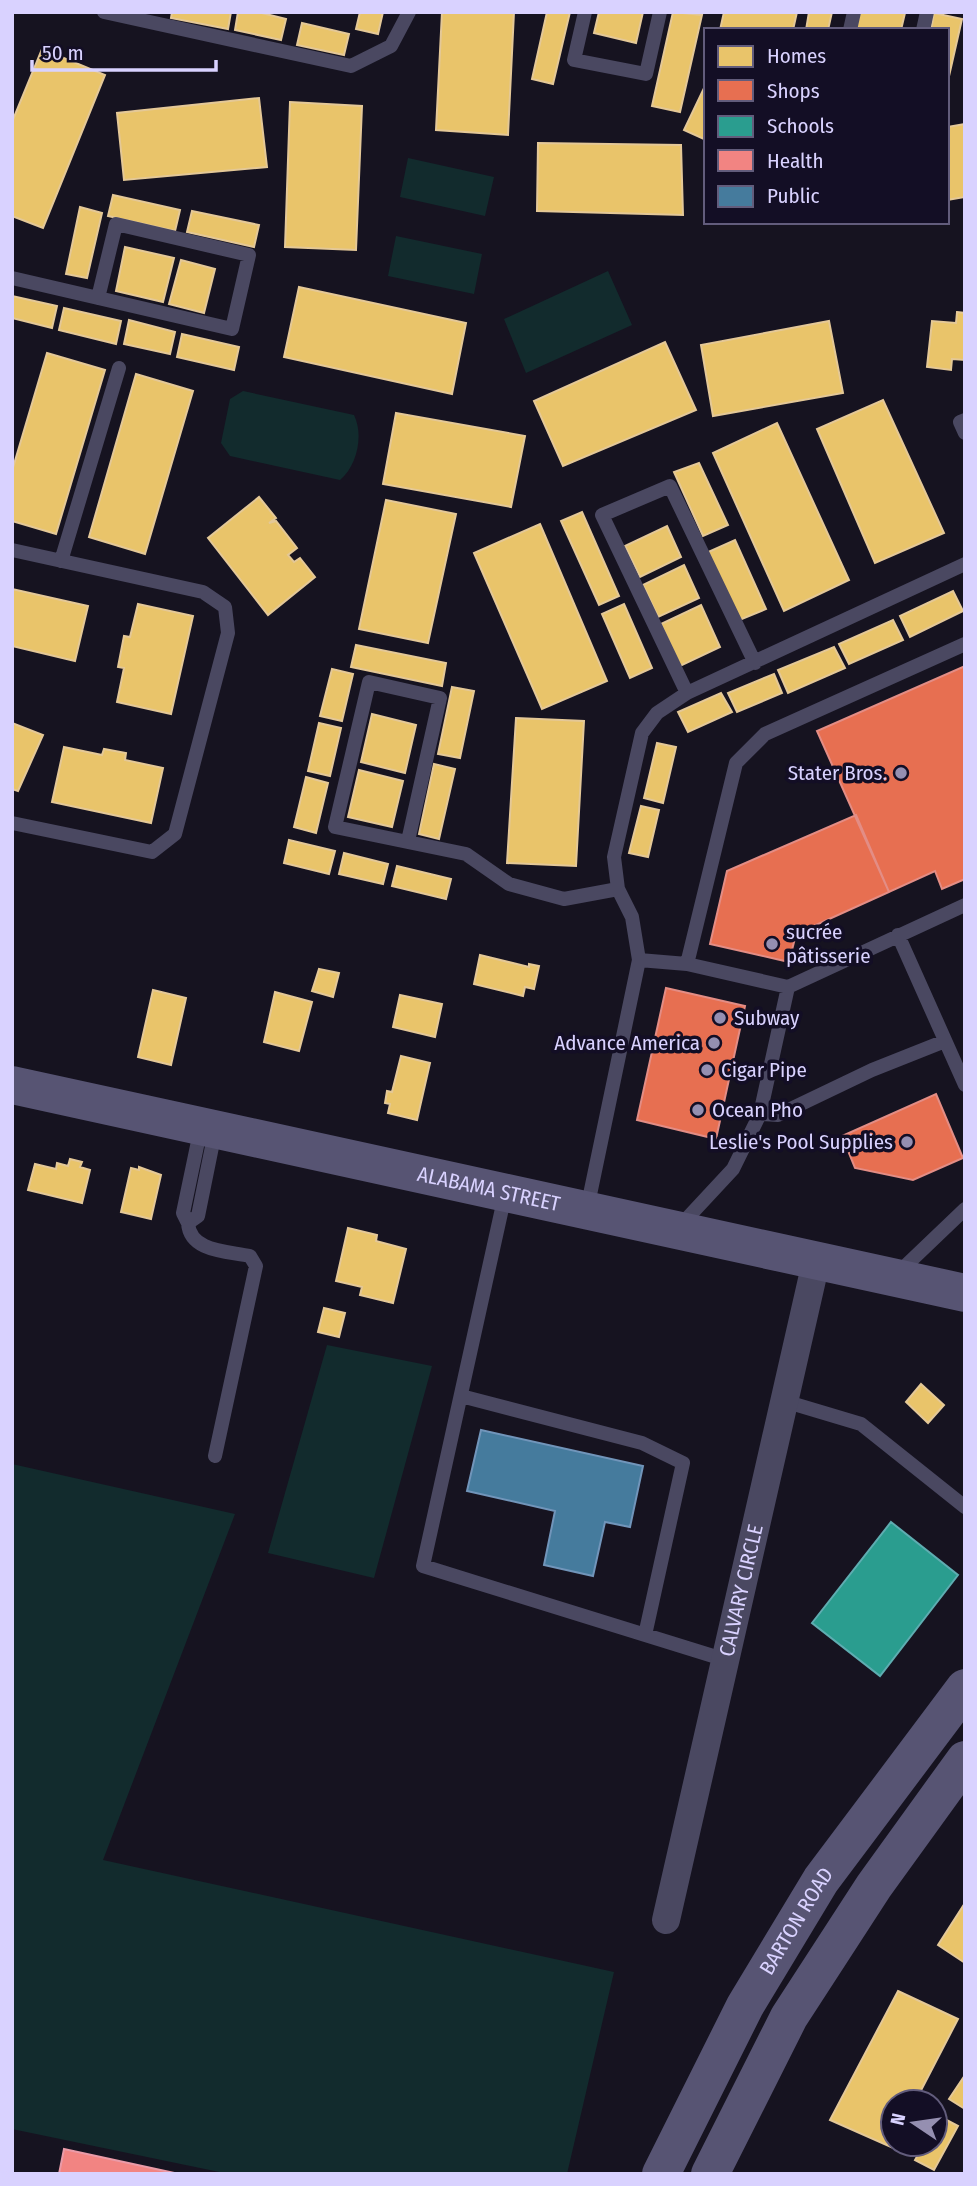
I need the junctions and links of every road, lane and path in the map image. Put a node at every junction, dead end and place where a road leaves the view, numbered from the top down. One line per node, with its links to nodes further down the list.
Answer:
1 (104, 12): 2 (lane)
2 (409, 12)
3 (585, 12): 4 (lane)
4 (660, 12)
5 (12, 278): 6 (lane)
6 (98, 298): 6 (lane)
7 (119, 368): 11 (lane)
8 (965, 420): 9 (lane)
9 (965, 433)
10 (12, 550): 11 (lane)
11 (61, 561): 16 (lane)
12 (965, 564): 14 (lane)
13 (965, 644): 22 (lane)
14 (755, 663): 15 (lane); 15 (lane)
15 (687, 692): 18 (lane)
16 (12, 823)
17 (408, 841): 17 (lane); 18 (lane)
18 (618, 889): 21 (lane)
19 (965, 905): 20 (lane)
20 (898, 935): 23 (lane); 24 (lane)
21 (639, 960): 22 (lane); 31 (lane)
22 (687, 964): 23 (lane)
23 (788, 988): 27 (lane)
24 (945, 1041): 26 (lane); 27 (lane)
25 (12, 1085): 28 (main road, ALABAMA STREET)
26 (965, 1085)
27 (760, 1114): 32 (lane)
28 (209, 1127): 29 (main road, ALABAMA STREET); 38 (lane)
29 (506, 1193): 31 (main road, ALABAMA STREET); 36 (lane)
30 (965, 1209): 34 (lane)
31 (587, 1210): 32 (main road, ALABAMA STREET)
32 (677, 1231): 33 (main road, ALABAMA STREET)
33 (816, 1262): 34 (main road, ALABAMA STREET); 37 (street, CALVARY CIRCLE)
34 (894, 1278): 35 (main road, ALABAMA STREET)
35 (965, 1293)
36 (461, 1396): 40 (lane); 40 (lane)
37 (785, 1401): 39 (lane); 41 (street, CALVARY CIRCLE)
38 (215, 1456)
39 (965, 1507)
40 (645, 1635): 41 (lane)
41 (726, 1660): 44 (street, CALVARY CIRCLE)
42 (965, 1688): 45 (main road, BARTON ROAD)
43 (965, 1760): 46 (main road, BARTON ROAD)
44 (666, 1920)
45 (661, 2174)
46 (710, 2174)

